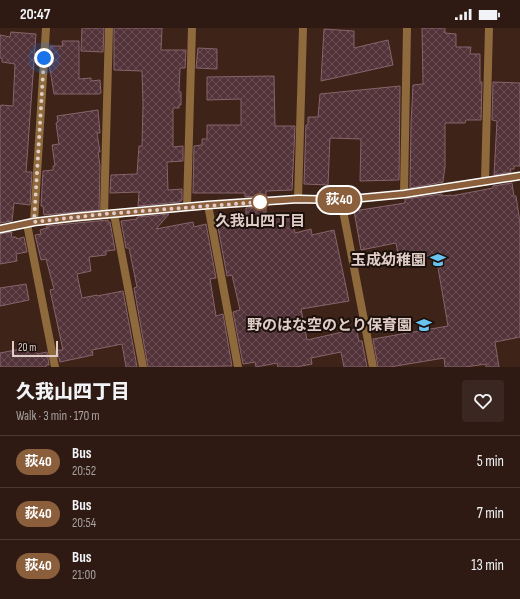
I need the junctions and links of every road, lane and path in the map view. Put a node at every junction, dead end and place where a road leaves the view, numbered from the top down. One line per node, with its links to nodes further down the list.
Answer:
1 (46, 28): 16 (street)
2 (109, 28): 14 (street)
3 (192, 28): 13 (street)
4 (303, 28): 10 (street)
5 (407, 28): 9 (street)
6 (489, 28): 8 (street)
7 (520, 176): 8 (street)
8 (485, 181): 9 (street)
9 (404, 194): 11 (street)
10 (298, 199): 11 (street); 12 (street)
11 (341, 200): 21 (street)
12 (208, 205): 13 (street); 20 (street)
13 (187, 207): 15 (street)
14 (104, 214): 15 (street); 16 (street)
15 (114, 214): 19 (street)
16 (31, 223): 17 (street); 18 (street)
17 (0, 229)
18 (54, 367)
19 (143, 367)
20 (238, 367)
21 (373, 367)

